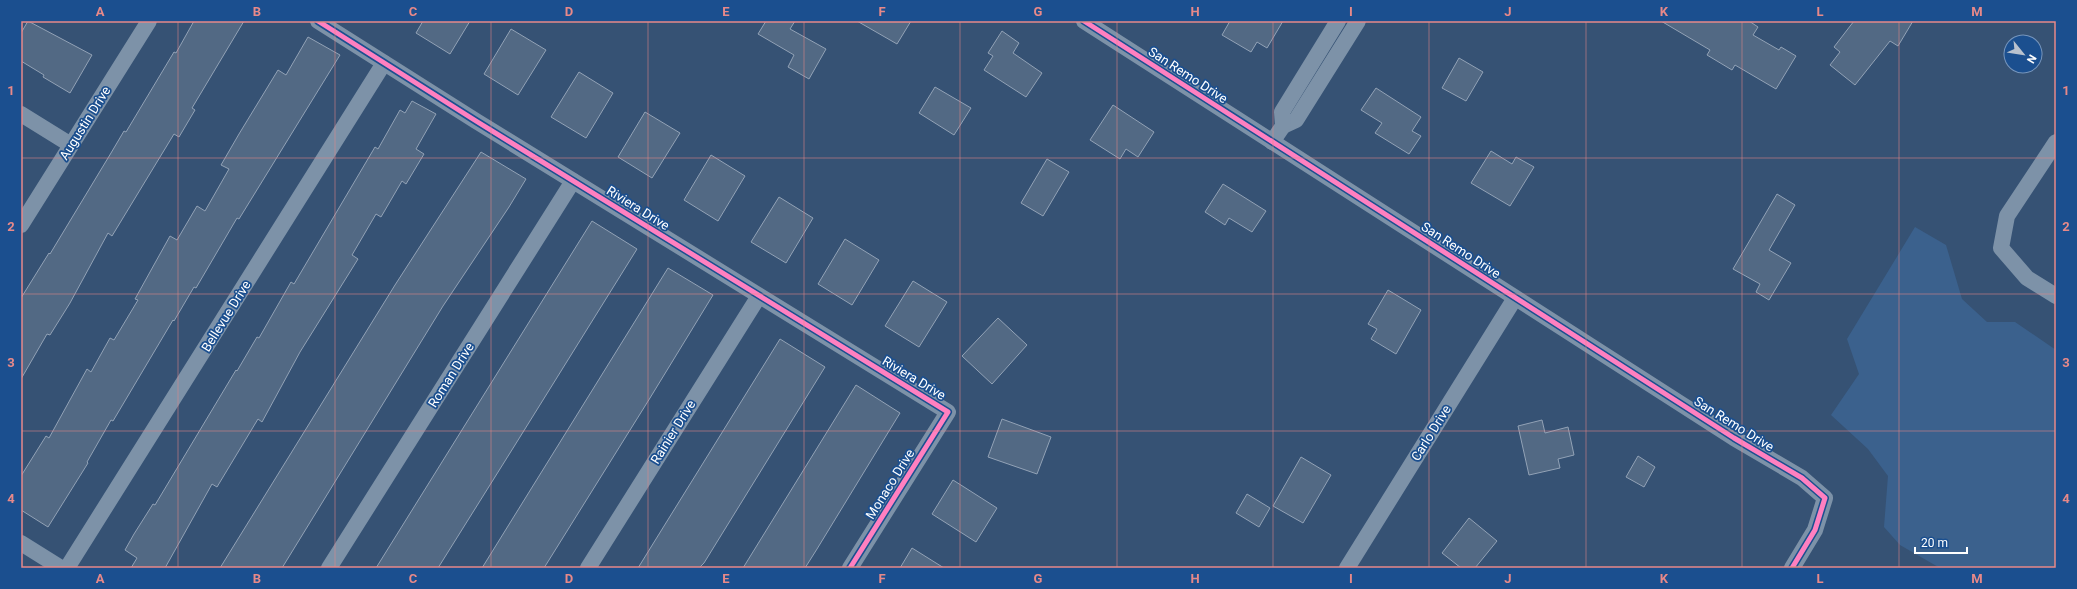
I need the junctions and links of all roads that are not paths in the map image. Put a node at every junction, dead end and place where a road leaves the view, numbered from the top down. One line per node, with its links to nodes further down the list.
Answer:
1 (149, 21): 11 (street, Augustin Drive)
2 (318, 21): 6 (street, Riviera Drive)
3 (1084, 21): 9 (street, San Remo Drive)
4 (1338, 21): 8 (street)
5 (1358, 21): 8 (street)
6 (384, 63): 12 (street, Riviera Drive); 20 (street, Bellevue Drive)
7 (21, 114): 11 (street)
8 (1282, 126): 9 (street)
9 (1272, 142): 16 (street, San Remo Drive)
10 (2056, 142): 15 (street)
11 (71, 145): 13 (street, Augustin Drive)
12 (574, 181): 14 (street, Riviera Drive); 21 (street, Roman Drive)
13 (21, 225)
14 (759, 296): 17 (street, Riviera Drive); 22 (street, Rainier Drive)
15 (2056, 296)
16 (1515, 298): 24 (street, Carlo Drive); 25 (street, San Remo Drive)
17 (948, 412): 23 (street, Monaco Drive)
18 (21, 542): 19 (street)
19 (61, 568)
20 (67, 568)
21 (329, 568)
22 (588, 568)
23 (850, 568)
24 (1347, 568)
25 (1792, 568)

